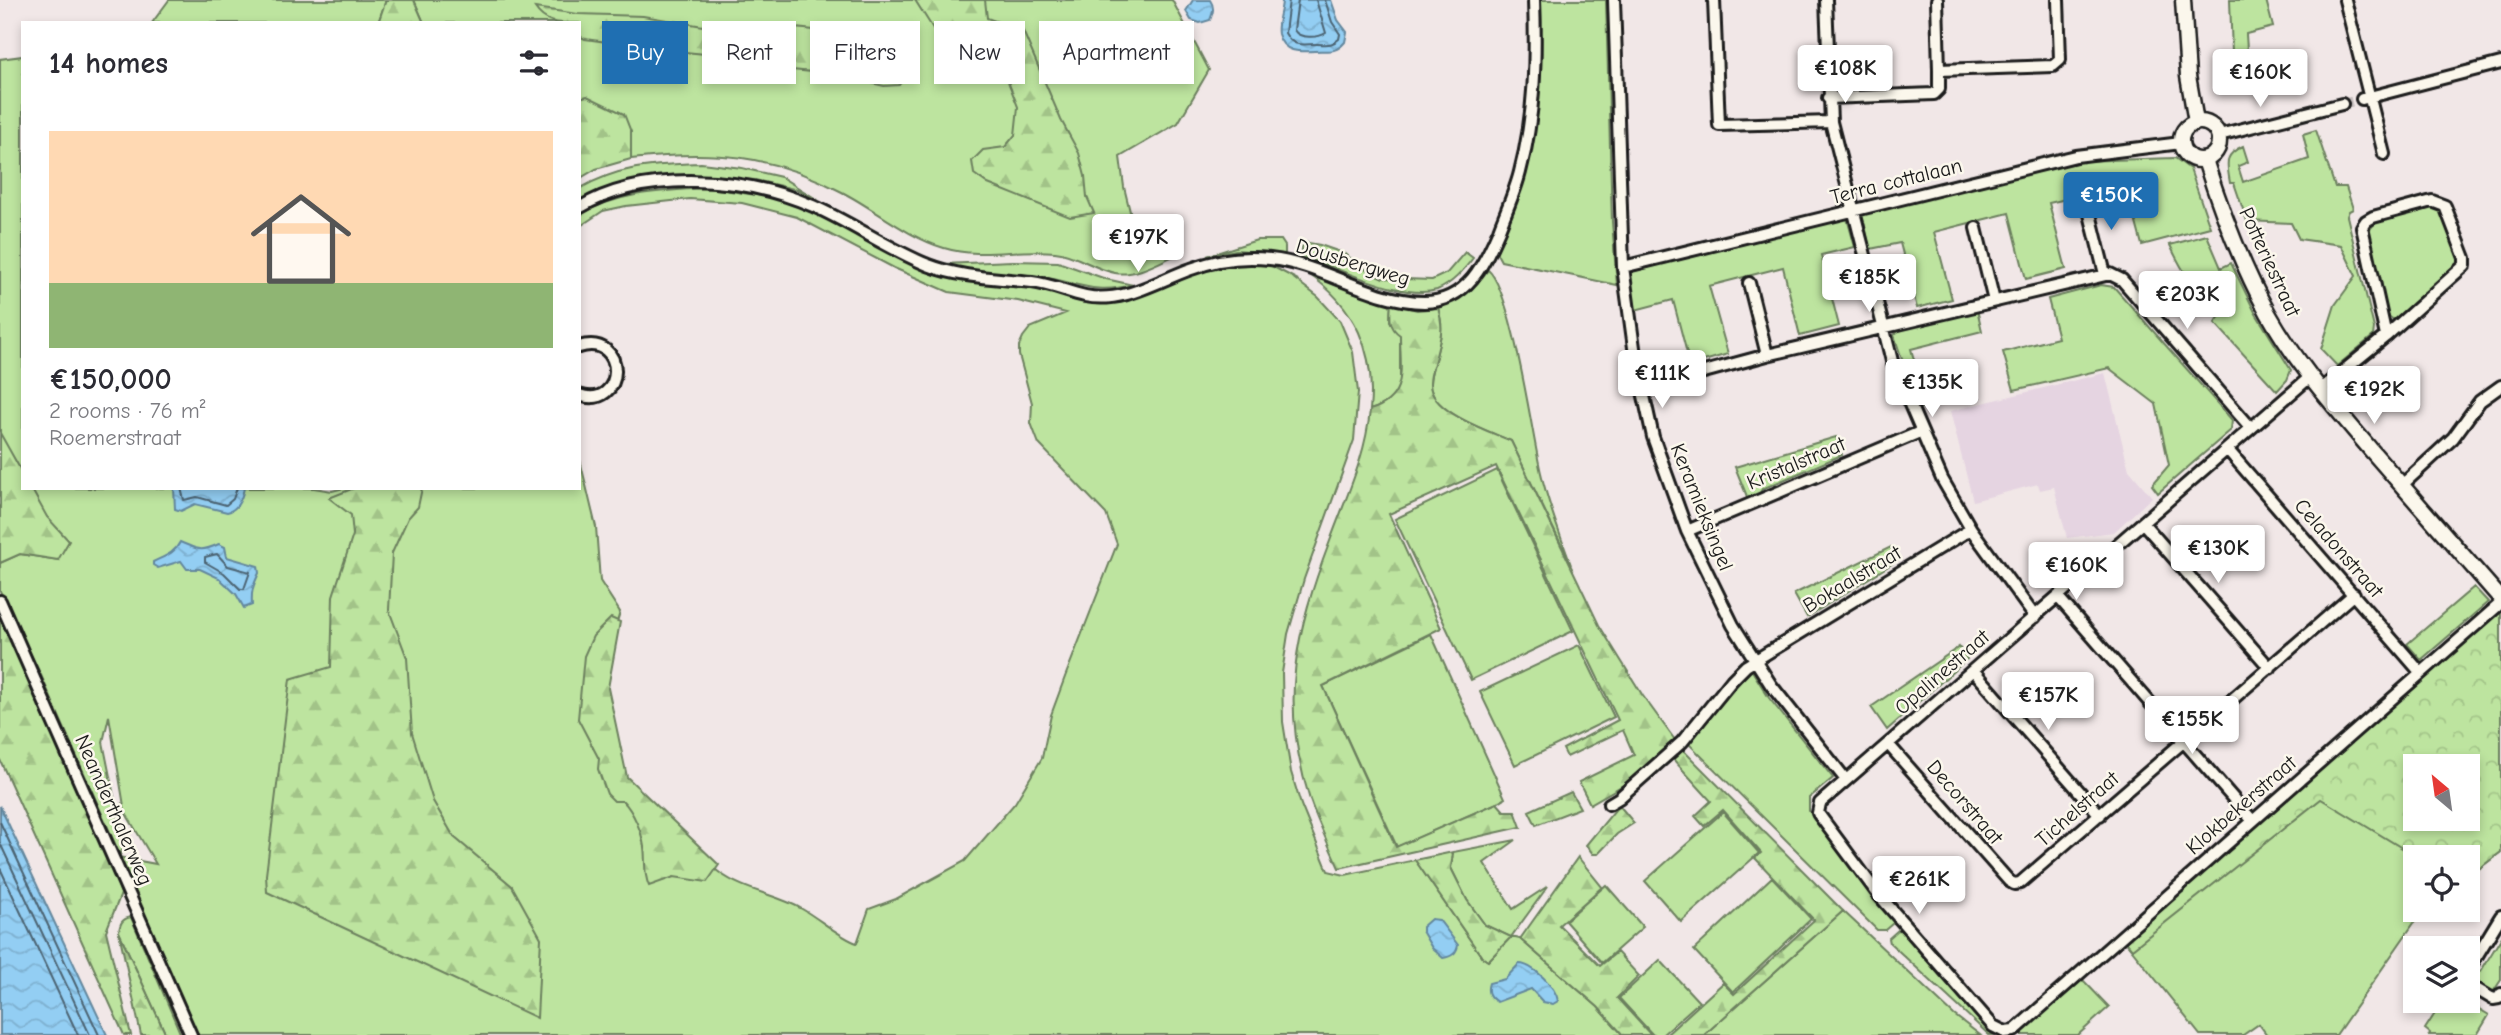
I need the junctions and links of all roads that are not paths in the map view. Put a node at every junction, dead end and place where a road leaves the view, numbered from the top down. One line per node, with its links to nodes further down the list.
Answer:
1 (1534, 0): 21 (street, Dousbergweg)
2 (1614, 0): 24 (street, Keramieksingel)
3 (1714, 0): 14 (street)
4 (1826, 0): 12 (street)
5 (1937, 0): 10 (street)
6 (2059, 0): 10 (street)
7 (2183, 0): 15 (street)
8 (2345, 0): 11 (street)
9 (2501, 64): 11 (street)
10 (1939, 70): 12 (street)
11 (2366, 98): 18 (street)
12 (1828, 99): 14 (street)
13 (2342, 104): 16 (street)
14 (1831, 122): 22 (street)
15 (2196, 122): 16 (street); 17 (street)
16 (2219, 135): 19 (street)
17 (2181, 143): 19 (street); 22 (street, Terra cottalaan)
18 (2384, 154)
19 (2206, 160): 32 (street, Potteriestraat)
20 (2086, 198): 25 (street)
21 (581, 207)
22 (1853, 211): 24 (street, Terra cottalaan); 28 (street)
23 (1976, 228): 27 (street)
24 (1623, 267): 34 (street, Keramieksingel)
25 (2105, 274): 27 (street); 37 (street)
26 (1749, 283): 31 (street)
27 (1994, 301): 28 (street)
28 (1882, 327): 31 (street); 38 (street)
29 (2386, 336): 29 (street); 35 (street)
30 (581, 347): 36 (street)
31 (1767, 355): 34 (street)
32 (2310, 377): 35 (street, Potteriestraat); 37 (street, Opalinestraat)
33 (2501, 386): 40 (street)
34 (1641, 389): 43 (street, Keramieksingel)
35 (2320, 390): 40 (street, Potteriestraat)
36 (581, 396)
37 (2251, 428): 39 (street, Opalinestraat)
38 (1920, 432): 42 (street); 43 (street, Kristalstraat)
39 (2227, 449): 41 (street, Opalinestraat); 44 (street, Celadonstraat)
40 (2402, 485): 47 (street, Potteriestraat)
41 (2143, 523): 45 (street, Opalinestraat); 50 (street)
42 (1971, 529): 48 (street); 49 (street, Bokaalstraat)
43 (1687, 531): 49 (street, Keramieksingel)
44 (2354, 594): 50 (street, Tichelstraat); 52 (street, Celadonstraat)
45 (2058, 597): 48 (street, Opalinestraat); 53 (street)
46 (0, 601): 65 (street, Neanderthalerweg)
47 (2501, 601): 52 (street, Klokbekerstraat)
48 (2035, 617): 51 (street, Opalinestraat)
49 (1750, 663): 55 (street, Keramieksingel); 56 (street, Bokaalstraat)
50 (2270, 667): 53 (street, Tichelstraat)
51 (1973, 670): 54 (street, Opalinestraat); 57 (street)
52 (2421, 673): 58 (street, Klokbekerstraat)
53 (2184, 742): 57 (street, Tichelstraat); 58 (street)
54 (1888, 744): 55 (street, Opalinestraat); 59 (street, Decorstraat)
55 (1846, 780): 64 (street, Opalinestraat)
56 (1609, 804)
57 (2100, 814): 59 (street, Tichelstraat)
58 (2252, 820): 64 (street, Klokbekerstraat)
59 (2014, 884)
60 (2501, 916): 61 (street)
61 (2480, 950)
62 (2480, 991): 63 (street)
63 (2501, 995)
64 (2005, 1032)
65 (191, 1035)

